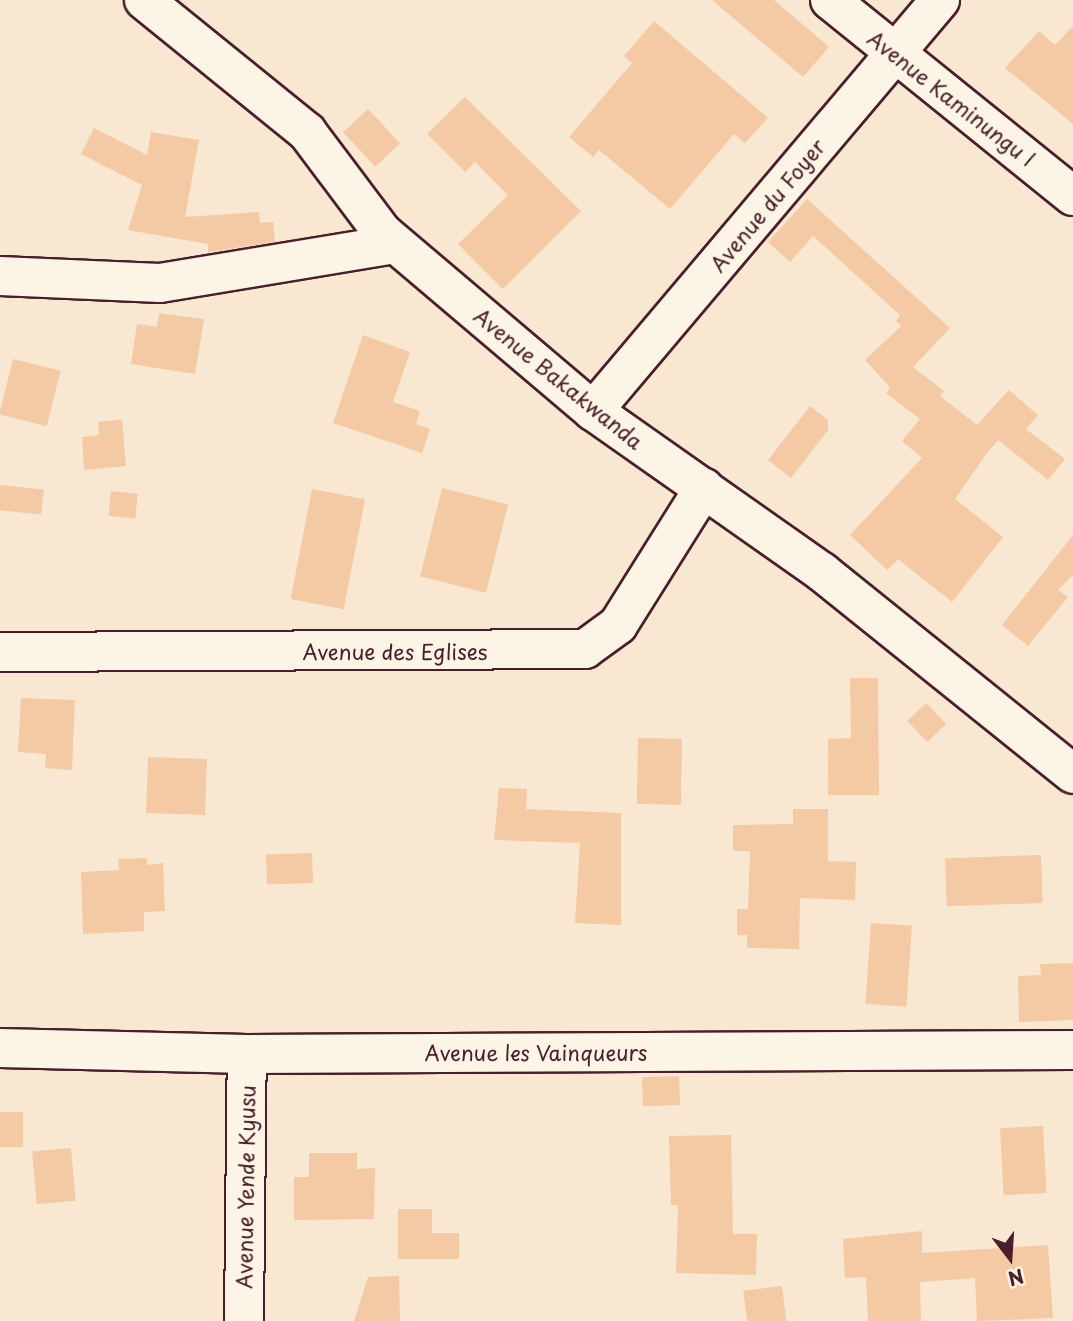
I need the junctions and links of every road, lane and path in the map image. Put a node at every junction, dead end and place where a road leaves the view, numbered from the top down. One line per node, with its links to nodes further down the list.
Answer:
1 (144, 0): 6 (street, Avenue Bakakwanda)
2 (830, 0): 4 (street, Avenue Kaminungu I)
3 (940, 0): 4 (street, Avenue du Foyer)
4 (895, 54): 5 (street, Avenue Kaminungu I); 8 (street, Avenue du Foyer)
5 (1073, 196)
6 (395, 244): 7 (street); 8 (street, Avenue Bakakwanda)
7 (0, 275)
8 (593, 411): 9 (street, Avenue Bakakwanda)
9 (704, 488): 10 (street, Avenue des Eglises); 11 (street, Avenue Bakakwanda)
10 (0, 652)
11 (1073, 774)
12 (0, 1048): 14 (street, Avenue les Vainqueurs)
13 (1073, 1050): 14 (street, Avenue les Vainqueurs)
14 (247, 1054): 15 (street, Avenue Yende Kyusu)
15 (244, 1321)

